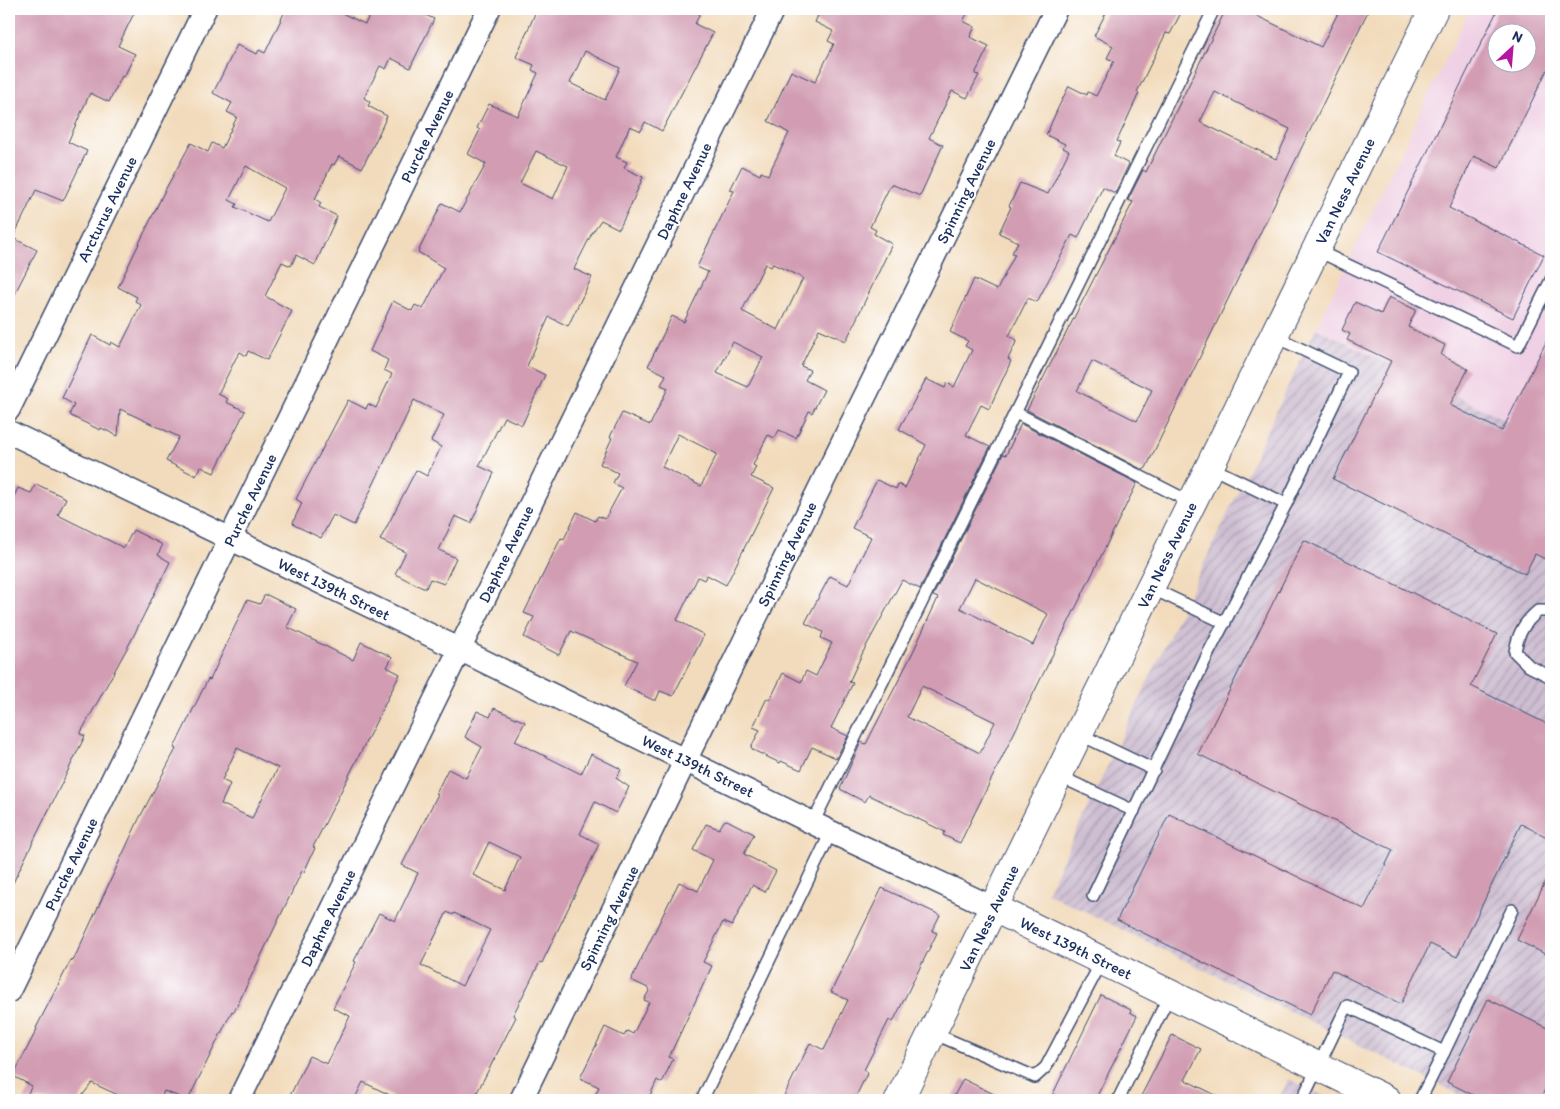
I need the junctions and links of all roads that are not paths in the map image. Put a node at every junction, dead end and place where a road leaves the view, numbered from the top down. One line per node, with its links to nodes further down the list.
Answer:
1 (205, 9): 10 (street, Arcturus Avenue)
2 (489, 9): 16 (street, Purche Avenue)
3 (773, 9): 20 (street, Daphne Avenue)
4 (1056, 9): 23 (street, Spinning Avenue)
5 (1214, 9): 11 (lane)
6 (1434, 9): 7 (main road, Van Ness Avenue)
7 (1316, 250): 8 (lane); 9 (main road, Van Ness Avenue)
8 (1551, 280)
9 (1274, 336): 13 (main road, Van Ness Avenue); 15 (lane)
10 (9, 409)
11 (1016, 413): 14 (lane); 27 (lane)
12 (9, 432): 16 (street, West 139th Street)
13 (1210, 467): 14 (main road, Van Ness Avenue); 15 (lane)
14 (1192, 503): 17 (main road, Van Ness Avenue)
15 (1286, 504): 19 (lane)
16 (231, 539): 20 (street, West 139th Street); 32 (street, Purche Avenue)
17 (1151, 588): 19 (lane); 22 (main road, Van Ness Avenue)
18 (1551, 611): 21 (lane)
19 (1224, 623): 24 (lane)
20 (459, 649): 23 (street, West 139th Street); 37 (street, Daphne Avenue)
21 (1551, 677)
22 (1079, 734): 24 (lane); 25 (main road, Van Ness Avenue)
23 (686, 759): 27 (street, West 139th Street); 38 (street, Spinning Avenue)
24 (1154, 770): 26 (lane)
25 (1059, 776): 26 (lane); 29 (main road, Van Ness Avenue)
26 (1134, 811): 28 (lane)
27 (822, 827): 29 (street, West 139th Street); 39 (lane)
28 (1093, 896)
29 (994, 908): 31 (main road, West 139th Street); 34 (main road, Van Ness Avenue)
30 (1512, 910): 35 (lane)
31 (1102, 961): 33 (main road, West 139th Street); 34 (lane)
32 (9, 991)
33 (1170, 994): 36 (main road, West 139th Street); 41 (lane)
34 (933, 1033): 40 (main road, Van Ness Avenue)
35 (1444, 1052): 36 (lane); 44 (lane)
36 (1317, 1066): 42 (lane); 43 (main road, West 139th Street)
37 (239, 1100)
38 (521, 1100)
39 (702, 1100)
40 (899, 1100)
41 (1118, 1100)
42 (1302, 1100)
43 (1387, 1100)
44 (1420, 1100)

